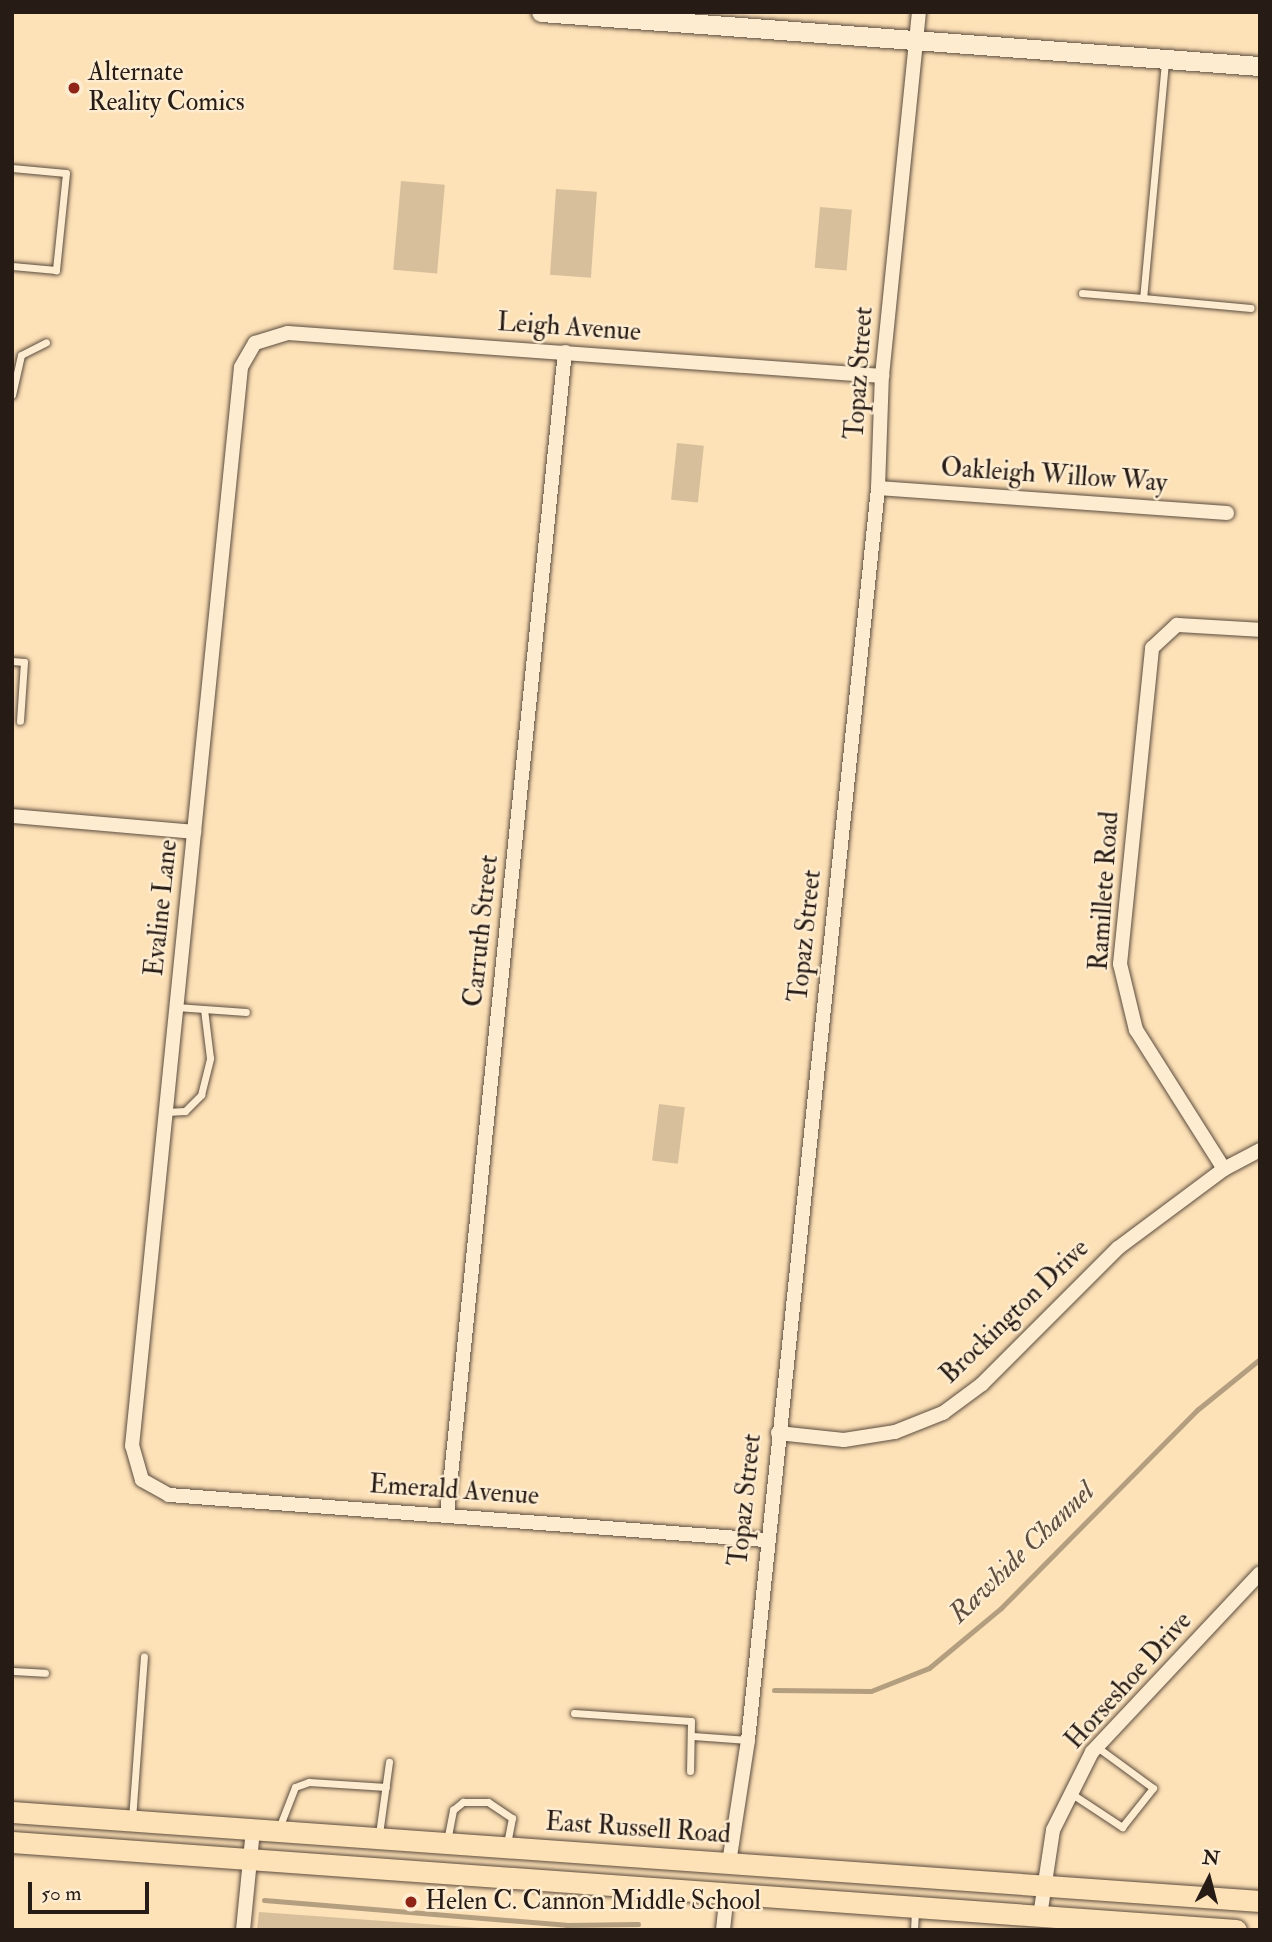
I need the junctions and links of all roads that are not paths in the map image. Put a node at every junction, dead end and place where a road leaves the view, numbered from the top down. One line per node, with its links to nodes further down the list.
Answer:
1 (541, 12): 3 (main road)
2 (919, 12): 3 (street, Topaz Street)
3 (916, 41): 4 (main road); 14 (street, Topaz Street)
4 (1166, 58): 5 (main road); 9 (lane)
5 (1260, 66)
6 (12, 168): 7 (lane)
7 (12, 266)
8 (1082, 293): 9 (lane)
9 (1143, 298): 10 (lane)
10 (1251, 308)
11 (46, 342): 15 (lane)
12 (255, 343): 13 (street, Leigh Avenue); 22 (street, Evaline Lane)
13 (565, 352): 14 (street, Leigh Avenue); 31 (street, Carruth Street)
14 (882, 376): 16 (street, Topaz Street)
15 (12, 395)
16 (878, 488): 17 (street, Oakleigh Willow Way); 29 (street, Topaz Street)
17 (1227, 513)
18 (1260, 630): 28 (street, Ramillete Road)
19 (12, 660): 20 (lane)
20 (20, 721)
21 (12, 817): 22 (street)
22 (194, 832): 23 (street, Evaline Lane)
23 (176, 1007): 24 (lane); 26 (street, Evaline Lane)
24 (204, 1009): 25 (lane); 26 (lane)
25 (246, 1012)
26 (166, 1112): 30 (street, Evaline Lane)
27 (1260, 1150): 28 (street, Brockington Drive)
28 (1224, 1169): 29 (street, Brockington Drive)
29 (778, 1433): 32 (street, Topaz Street)
30 (142, 1480): 31 (street, Emerald Avenue)
31 (447, 1515): 32 (street, Emerald Avenue)
32 (765, 1540): 39 (street, Topaz Street)
33 (1260, 1573): 40 (street, Horseshoe Drive)
34 (144, 1656): 46 (lane)
35 (12, 1671): 36 (lane)
36 (44, 1673)
37 (574, 1713): 38 (lane)
38 (693, 1736): 39 (lane); 42 (lane)
39 (748, 1740): 56 (street, Topaz Street)
40 (1097, 1747): 44 (street, Horseshoe Drive); 44 (lane)
41 (389, 1762): 43 (lane)
42 (690, 1771)
43 (386, 1787): 49 (lane); 50 (lane)
44 (1069, 1791): 58 (street, Horseshoe Drive)
45 (12, 1812): 46 (main road, East Russell Road)
46 (132, 1821): 47 (main road, East Russell Road)
47 (184, 1824): 48 (main road, East Russell Road); 54 (main road)
48 (253, 1829): 49 (main road, East Russell Road); 55 (street)
49 (278, 1831): 50 (main road, East Russell Road)
50 (378, 1838): 52 (main road, East Russell Road)
51 (12, 1842): 54 (main road)
52 (447, 1843): 53 (main road, East Russell Road); 53 (lane)
53 (506, 1847): 56 (main road, East Russell Road)
54 (180, 1854): 55 (main road)
55 (250, 1860): 59 (main road); 65 (street)
56 (729, 1863): 57 (main road, East Russell Road)
57 (918, 1877): 58 (main road, East Russell Road); 59 (main road)
58 (1043, 1886): 60 (main road, East Russell Road); 62 (street, Horseshoe Drive)
59 (727, 1893): 61 (main road); 66 (street)
60 (1260, 1901)
61 (915, 1907): 62 (main road); 67 (lane)
62 (1040, 1916): 63 (main road)
63 (1188, 1928): 64 (main road)
64 (1229, 1929): 68 (main road)
65 (243, 1930)
66 (723, 1930)
67 (914, 1930)
68 (1236, 1930)

